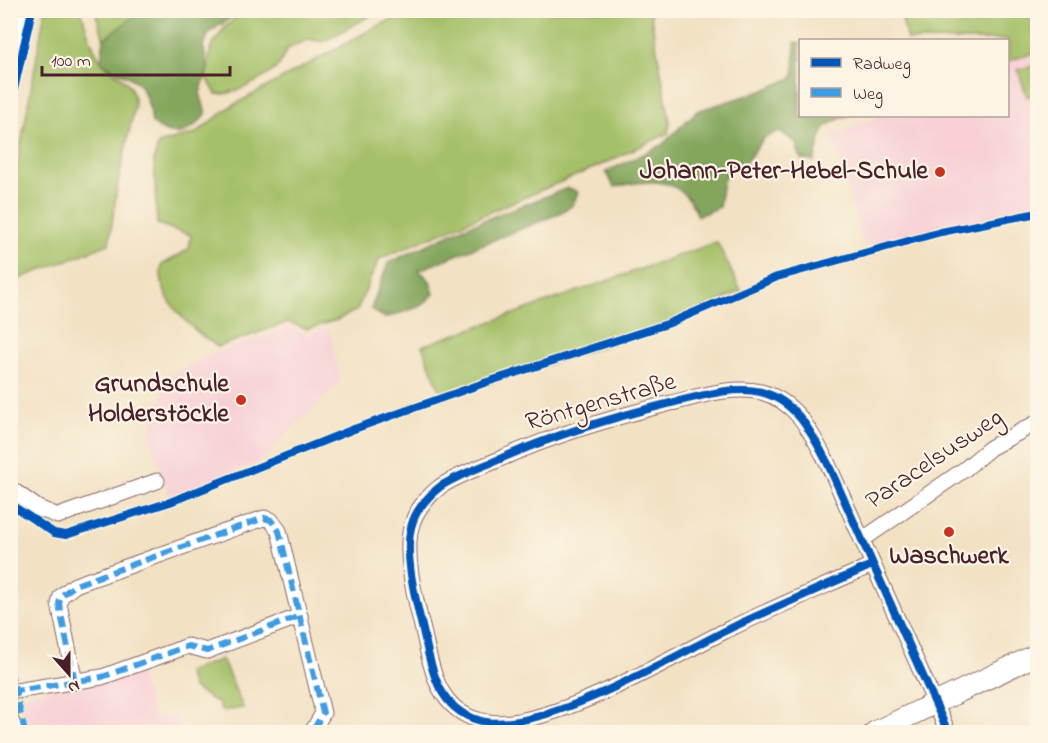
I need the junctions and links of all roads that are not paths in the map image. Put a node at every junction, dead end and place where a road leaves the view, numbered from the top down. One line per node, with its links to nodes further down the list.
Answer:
1 (18, 10): 2 (street)
2 (10, 43)
3 (1038, 423): 6 (street, Paracelsusweg)
4 (157, 481): 5 (street)
5 (10, 488)
6 (861, 540): 7 (street, Röntgenstraße); 7 (street, Röntgenstraße)
7 (872, 565): 12 (street, Röntgenstraße)
8 (300, 616): 10 (street); 10 (street); 15 (street)
9 (1038, 654): 12 (street)
10 (75, 682): 11 (street)
11 (10, 692)
12 (934, 705): 16 (street); 17 (street, Röntgenstraße)
13 (10, 725): 14 (street)
14 (12, 732)
15 (312, 732)
16 (875, 732)
17 (948, 732)

